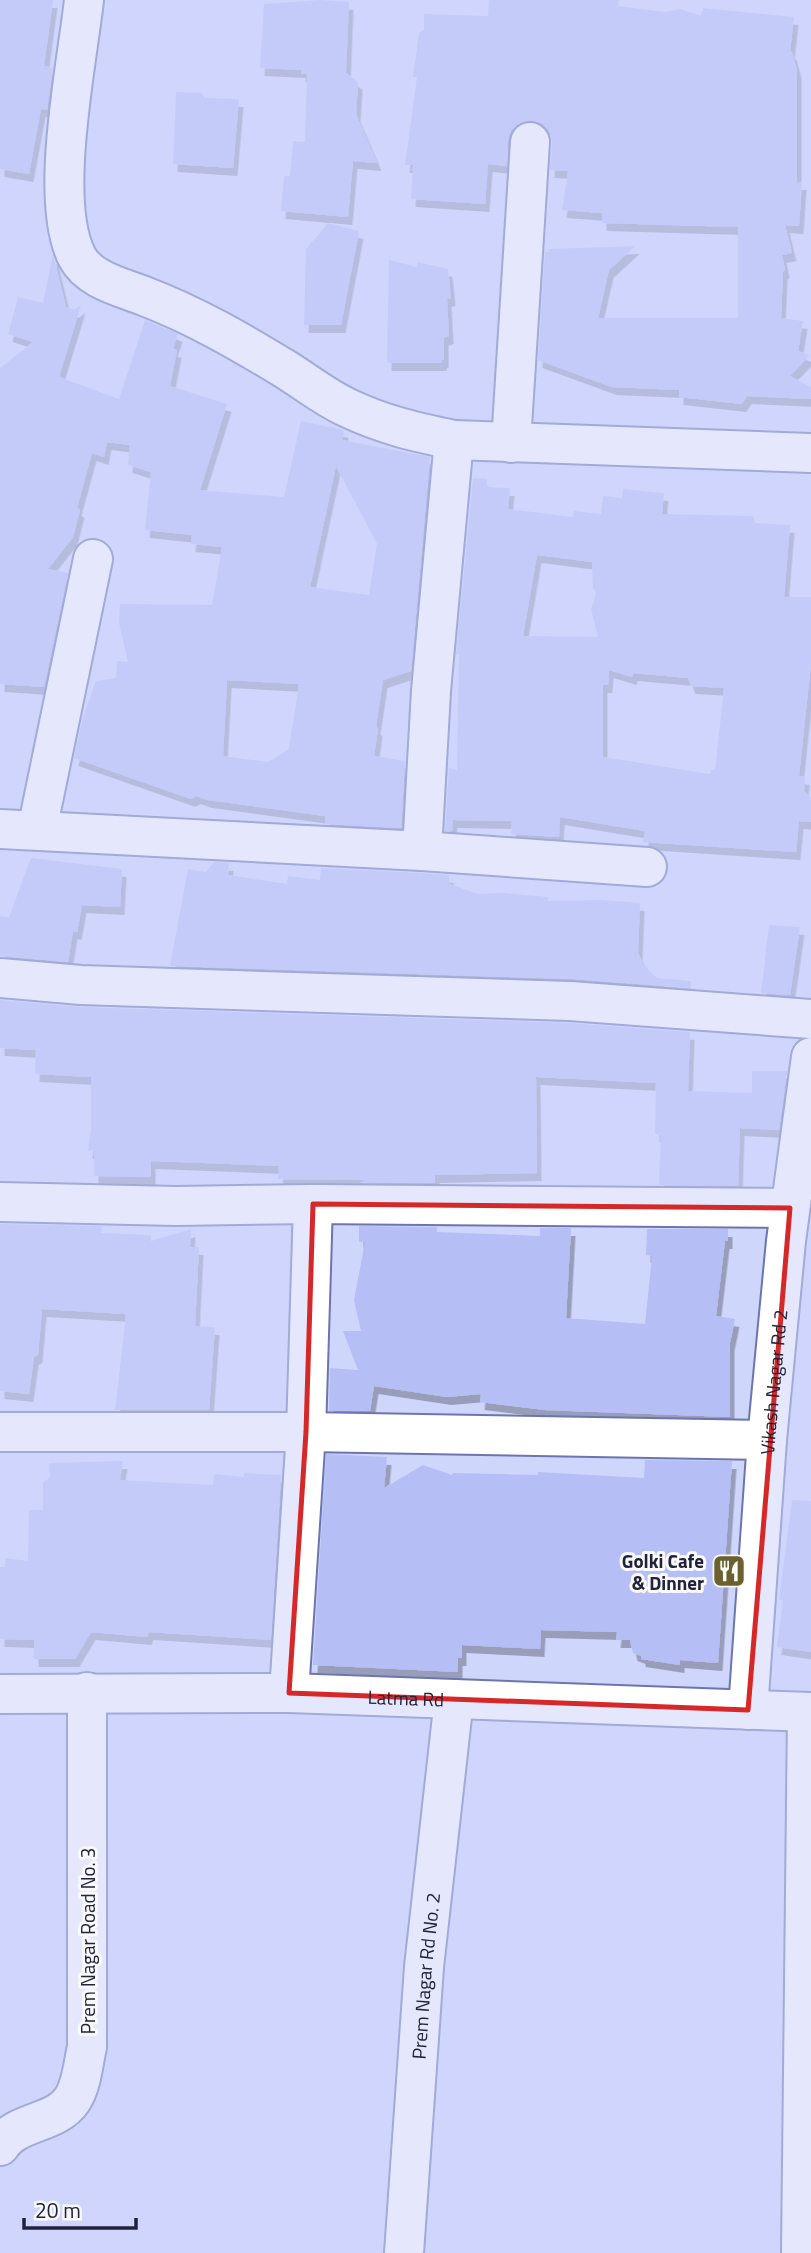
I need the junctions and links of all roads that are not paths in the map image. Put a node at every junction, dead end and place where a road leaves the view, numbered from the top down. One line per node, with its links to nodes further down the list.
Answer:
1 (85, 0): 3 (street)
2 (530, 142): 4 (street)
3 (454, 440): 4 (street); 8 (street)
4 (511, 443): 5 (street)
5 (811, 453)
6 (93, 559): 7 (street)
7 (18, 830): 8 (street)
8 (422, 851): 9 (street)
9 (647, 867)
10 (0, 978): 11 (street)
11 (811, 1019)
12 (811, 1057): 15 (street, Vikash Nagar Rd 2)
13 (0, 1202): 14 (street)
14 (313, 1204): 15 (street); 17 (street)
15 (796, 1231): 18 (street, Vikash Nagar Rd 2)
16 (0, 1432): 17 (street)
17 (306, 1432): 18 (street); 20 (street)
18 (767, 1440): 23 (street, Vikash Nagar Rd 2)
19 (86, 1692): 20 (street, Latma Rd); 21 (street, Latma Rd); 25 (street, Prem Nagar Road No. 3)
20 (289, 1693): 22 (street, Latma Rd)
21 (0, 1694)
22 (454, 1699): 23 (street, Latma Rd); 26 (street, Prem Nagar Rd No. 2)
23 (748, 1710): 24 (street, Latma Rd)
24 (809, 1712): 27 (street)
25 (5, 2134)
26 (404, 2253)
27 (801, 2253)

